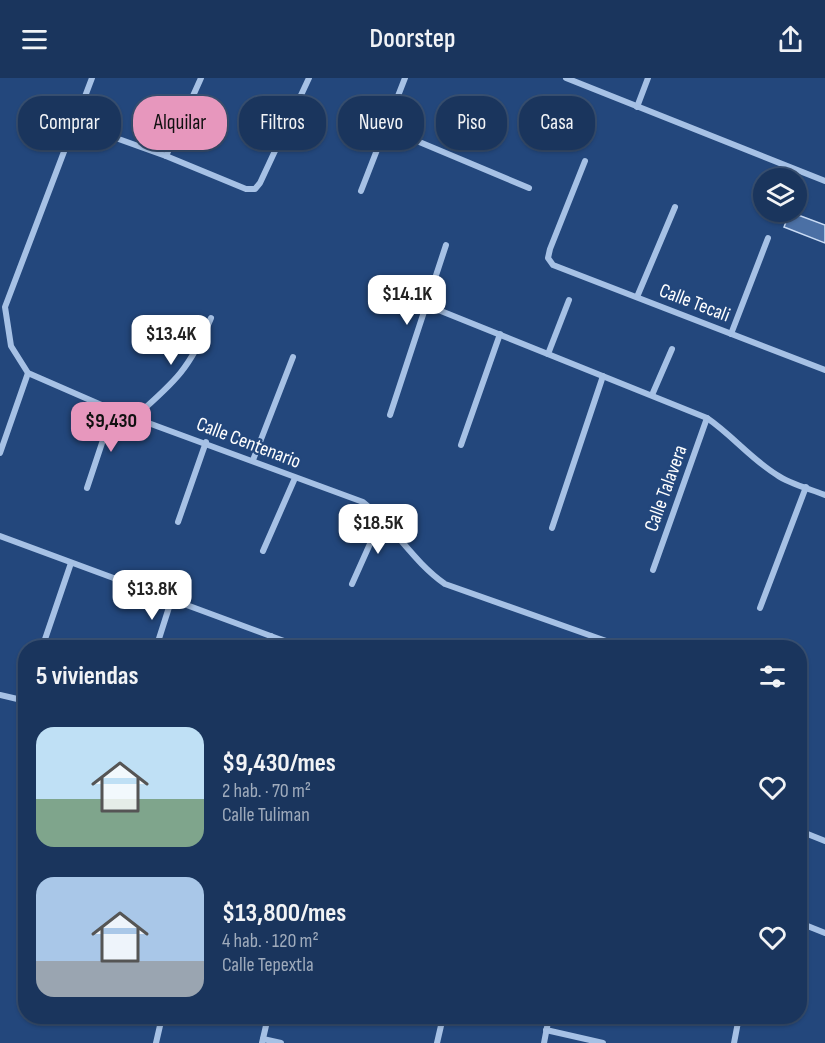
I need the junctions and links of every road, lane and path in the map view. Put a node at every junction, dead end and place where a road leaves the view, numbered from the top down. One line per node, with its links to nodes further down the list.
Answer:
1 (92, 78): 7 (street)
2 (201, 78): 14 (street)
3 (309, 78): 14 (street)
4 (405, 78): 8 (street)
5 (566, 78): 9 (street)
6 (648, 78): 9 (street)
7 (85, 96)
8 (398, 96)
9 (637, 107): 16 (street)
10 (121, 140): 14 (street)
11 (424, 144): 17 (street)
12 (63, 150): 25 (street)
13 (377, 150): 18 (street)
14 (166, 156)
15 (585, 161): 22 (street, Calle Tecali)
16 (825, 181)
17 (530, 188)
18 (361, 190)
19 (675, 207): 22 (street)
20 (768, 238): 28 (street)
21 (446, 245): 24 (street)
22 (637, 297): 28 (street, Calle Tecali)
23 (569, 300): 30 (street)
24 (426, 305): 27 (street); 37 (street)
25 (2, 307): 33 (street)
26 (211, 318): 38 (street)
27 (500, 334): 30 (street); 43 (street)
28 (731, 334): 32 (street, Calle Tecali)
29 (672, 349): 35 (street)
30 (548, 354): 34 (street)
31 (293, 357): 45 (street)
32 (825, 370)
33 (28, 373): 36 (street, Calle Centenario); 41 (street)
34 (603, 376): 35 (street); 52 (street)
35 (652, 395): 39 (street)
36 (113, 410): 38 (street, Calle Centenario); 48 (street)
37 (390, 415)
38 (136, 416): 42 (street, Calle Centenario)
39 (707, 418): 47 (street); 56 (street, Calle Talavera)
40 (0, 433): 41 (street)
41 (8, 435): 44 (street)
42 (206, 442): 45 (street, Calle Centenario); 51 (street)
43 (461, 445)
44 (0, 453)
45 (253, 460): 46 (street, Calle Centenario)
46 (295, 478): 50 (street, Calle Centenario); 54 (street)
47 (806, 487): 49 (street); 59 (street)
48 (87, 488)
49 (825, 495)
50 (382, 517): 57 (street); 65 (street, Calle Centenario)
51 (178, 522)
52 (552, 528)
53 (0, 536): 55 (street)
54 (263, 551)
55 (71, 563): 58 (street); 61 (street)
56 (653, 570)
57 (352, 584)
58 (171, 601): 60 (street); 62 (street)
59 (760, 608)
60 (271, 636): 63 (street); 64 (street)
61 (45, 640)
62 (159, 640)
63 (270, 640)
64 (282, 640)
65 (604, 640)
66 (0, 695): 67 (street)
67 (18, 699)
68 (807, 834): 69 (street)
69 (825, 841)
70 (807, 926): 71 (street)
71 (825, 933)
72 (160, 1024): 79 (street)
73 (267, 1024): 78 (street)
74 (441, 1024): 81 (street)
75 (547, 1024): 77 (street)
76 (738, 1024): 84 (street)
77 (546, 1030): 82 (street); 83 (street)
78 (263, 1041): 80 (street)
79 (156, 1043)
80 (281, 1043)
81 (437, 1043)
82 (544, 1043)
83 (603, 1043)
84 (734, 1043)

